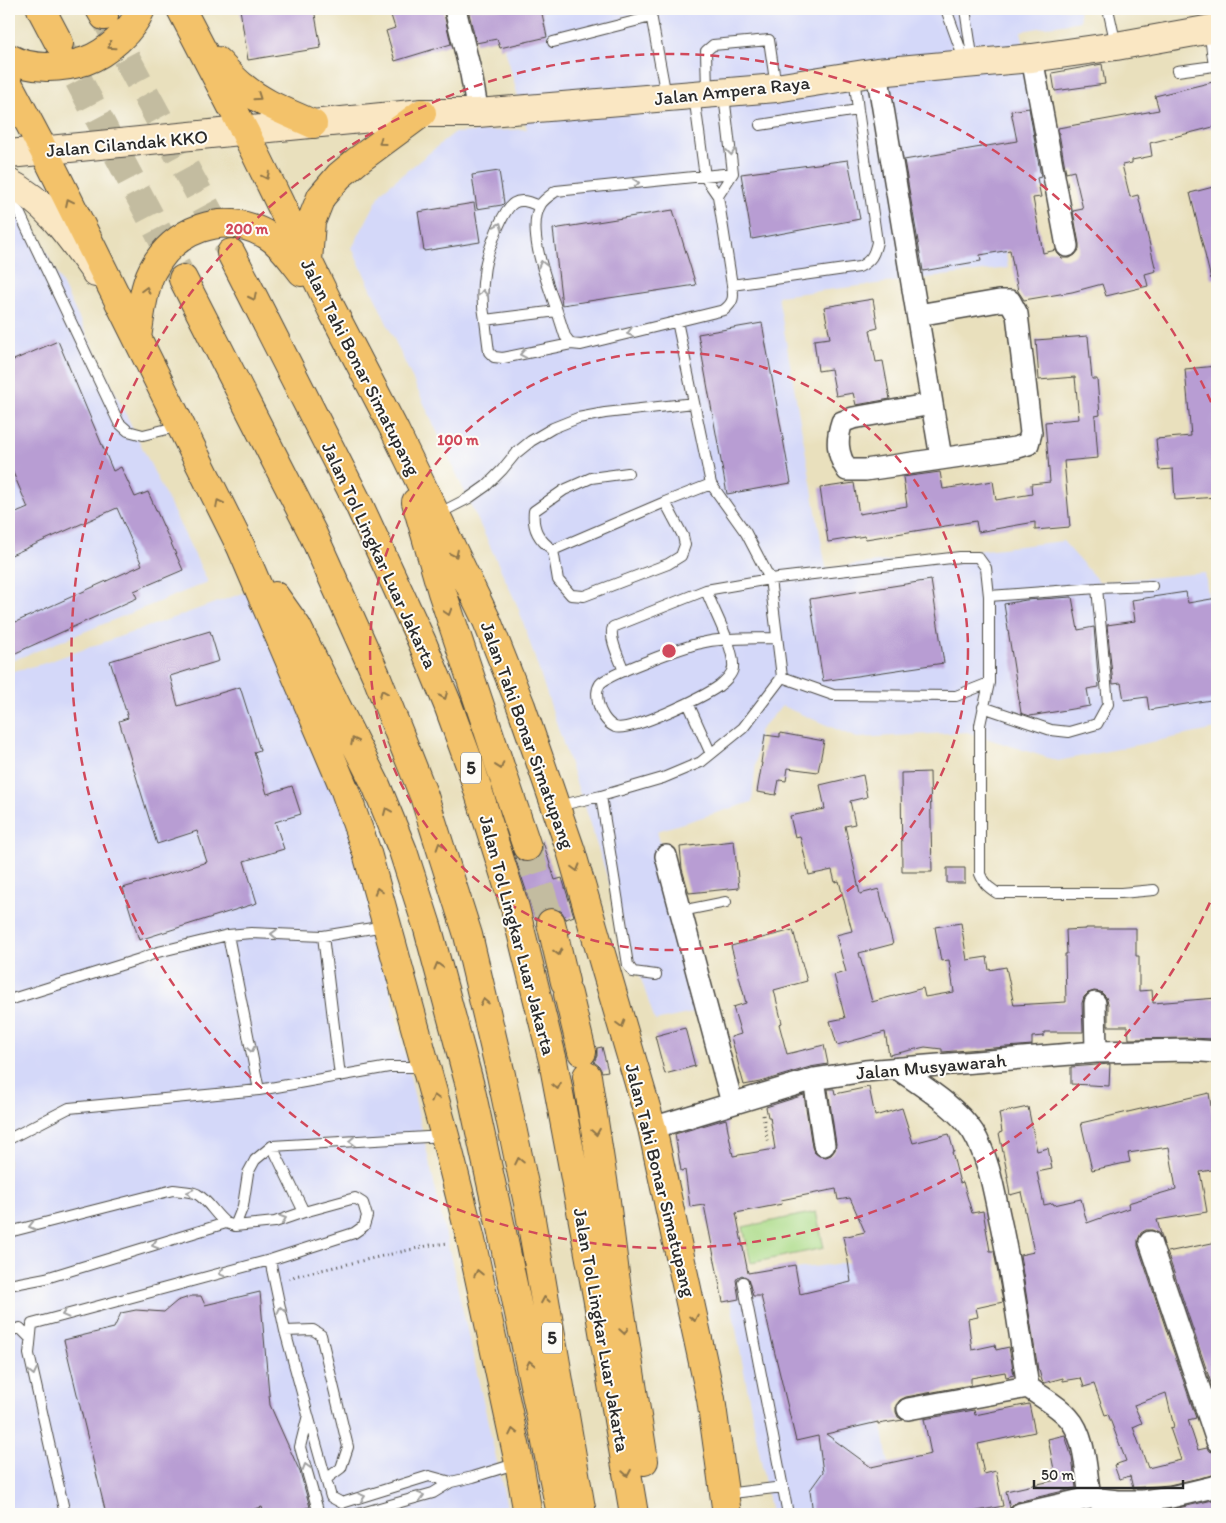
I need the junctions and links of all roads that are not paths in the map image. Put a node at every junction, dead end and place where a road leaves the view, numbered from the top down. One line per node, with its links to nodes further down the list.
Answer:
1 (41, 9): 12 (highway)
2 (141, 9): 14 (highway, one-way to 14)
3 (181, 9): 10 (highway, Jalan Tahi Bonar Simatupang)
4 (455, 9): 25 (street)
5 (946, 9): 16 (lane)
6 (965, 9): 16 (lane)
7 (1108, 9): 13 (lane)
8 (650, 13): 11 (lane); 22 (lane)
9 (1213, 29): 13 (street, Jalan Ampera Raya); 17 (lane)
10 (197, 40): 26 (highway, one-way to 26); 28 (highway, Jalan Tahi Bonar Simatupang)
11 (554, 42)
12 (59, 43)
13 (1116, 46): 15 (street, Jalan Ampera Raya)
14 (9, 58)
15 (1032, 58): 16 (street, Jalan Ampera Raya); 37 (street)
16 (970, 64): 18 (street, Jalan Ampera Raya)
17 (1177, 70)
18 (866, 74): 20 (street, Jalan Ampera Raya); 23 (lane); 45 (street)
19 (9, 85): 29 (highway)
20 (776, 88): 21 (street, Jalan Ampera Raya); 21 (lane)
21 (708, 93): 22 (street, Jalan Ampera Raya); 31 (lane, one-way to 31); 32 (lane)
22 (666, 96): 25 (street, Jalan Ampera Raya)
23 (858, 110): 27 (lane); 41 (lane)
24 (422, 113): 25 (street, Jalan Ampera Raya); 26 (street, Jalan Ampera Raya); 39 (highway, one-way to 39)
25 (478, 113)
26 (313, 124): 28 (street, Jalan Ampera Raya)
27 (760, 125)
28 (245, 132): 29 (street, Jalan Cilandak KKO); 39 (highway, Jalan Tahi Bonar Simatupang, one-way to 39)
29 (44, 150): 30 (street, Jalan Cilandak KKO); 42 (highway, one-way to 29)
30 (9, 154)
31 (733, 173): 32 (lane); 34 (lane)
32 (704, 177): 34 (lane); 36 (lane, one-way to 32)
33 (9, 183): 42 (street)
34 (718, 196): 41 (lane)
35 (9, 202): 52 (lane)
36 (540, 206): 44 (lane, one-way to 36); 46 (lane, one-way to 36)
37 (1067, 246)
38 (230, 253): 129 (highway, Jalan Tol Lingkar Luar Jakarta / 5, one-way to 129)
39 (308, 261): 43 (highway, Jalan Tahi Bonar Simatupang)
40 (183, 279): 128 (highway, 5, one-way to 40)
41 (732, 285): 47 (lane)
42 (122, 308): 48 (highway)
43 (331, 308): 48 (highway, one-way to 43); 53 (highway, Jalan Tahi Bonar Simatupang)
44 (557, 311): 46 (lane); 49 (lane)
45 (918, 315): 51 (street); 54 (street)
46 (485, 320): 49 (lane, one-way to 46)
47 (677, 321): 49 (lane, one-way to 49); 50 (lane)
48 (136, 338): 52 (highway)
49 (571, 344)
50 (694, 403): 56 (lane); 58 (lane)
51 (932, 404): 54 (street); 54 (street)
52 (181, 426): 59 (highway, one-way to 52)
53 (395, 431): 58 (highway, Jalan Tahi Bonar Simatupang); 76 (highway, one-way to 76)
54 (941, 458)
55 (628, 473): 60 (lane)
56 (711, 484): 57 (lane); 61 (lane)
57 (664, 502): 60 (lane); 60 (lane)
58 (447, 510): 75 (highway, Jalan Tahi Bonar Simatupang, one-way to 75)
59 (241, 547): 82 (highway, one-way to 59); 127 (highway, one-way to 59)
60 (553, 550)
61 (770, 579): 64 (lane); 65 (lane); 66 (lane)
62 (1152, 586): 63 (lane)
63 (1097, 588): 65 (lane); 72 (lane)
64 (706, 590): 67 (lane); 68 (lane)
65 (989, 596): 70 (lane)
66 (777, 638): 67 (lane); 69 (lane)
67 (727, 640): 68 (lane); 71 (lane)
68 (624, 671): 71 (lane)
69 (782, 677): 70 (lane); 73 (lane)
70 (988, 683): 72 (lane)
71 (688, 703): 73 (lane)
72 (983, 707): 78 (lane)
73 (711, 754): 74 (lane)
74 (601, 796): 75 (lane); 85 (lane)
75 (555, 806): 96 (highway, Jalan Tahi Bonar Simatupang, one-way to 96)
76 (527, 847)
77 (666, 856): 80 (street)
78 (1154, 890)
79 (726, 902): 80 (lane)
80 (681, 911): 95 (street)
81 (551, 923): 130 (highway, one-way to 130)
82 (388, 926): 84 (lane); 90 (highway)
83 (228, 935): 84 (lane, one-way to 83); 86 (lane); 94 (lane, one-way to 94)
84 (323, 936): 92 (lane)
85 (656, 975)
86 (9, 1000)
87 (1095, 1003): 88 (street)
88 (1096, 1052): 89 (street, Jalan Musyawarah); 91 (street, Jalan Musyawarah)
89 (1217, 1052)
90 (426, 1067): 92 (lane); 97 (highway, one-way to 90)
91 (898, 1068): 93 (street, Jalan Musyawarah); 111 (street)
92 (340, 1076): 94 (lane)
93 (814, 1079): 95 (street, Jalan Musyawarah); 99 (street)
94 (259, 1090): 98 (lane)
95 (732, 1103): 96 (street, Jalan Musyawarah)
96 (652, 1128): 121 (highway, Jalan Tahi Bonar Simatupang, one-way to 121)
97 (445, 1136): 100 (lane, one-way to 100); 115 (highway, one-way to 97)
98 (9, 1138)
99 (824, 1145)
100 (272, 1146): 101 (lane); 102 (lane)
101 (304, 1212): 102 (lane, one-way to 101); 105 (lane)
102 (230, 1224): 103 (lane, one-way to 103); 107 (lane, one-way to 107)
103 (9, 1232)
104 (1150, 1242): 114 (street)
105 (270, 1260): 109 (lane, one-way to 105); 110 (lane, one-way to 110)
106 (743, 1282): 119 (lane)
107 (9, 1285)
108 (9, 1331): 110 (lane)
109 (286, 1331): 113 (lane); 116 (lane)
110 (30, 1338): 123 (lane, one-way to 123)
111 (1028, 1387): 112 (street); 120 (street)
112 (908, 1410)
113 (308, 1415): 116 (lane); 124 (lane, one-way to 113)
114 (1217, 1442)
115 (519, 1463): 117 (lane); 126 (highway)
116 (326, 1479): 117 (lane, one-way to 117)
117 (451, 1482): 125 (lane, one-way to 117)
118 (1217, 1486): 120 (street)
119 (783, 1487): 121 (lane); 131 (lane)
120 (1090, 1498): 122 (street)
121 (725, 1504)
122 (1049, 1510): 132 (street)
123 (65, 1514)
124 (319, 1514)
125 (358, 1514)
126 (528, 1514)
127 (561, 1514)
128 (582, 1514)
129 (634, 1514)
130 (652, 1514)
131 (788, 1514)
132 (1020, 1514)

